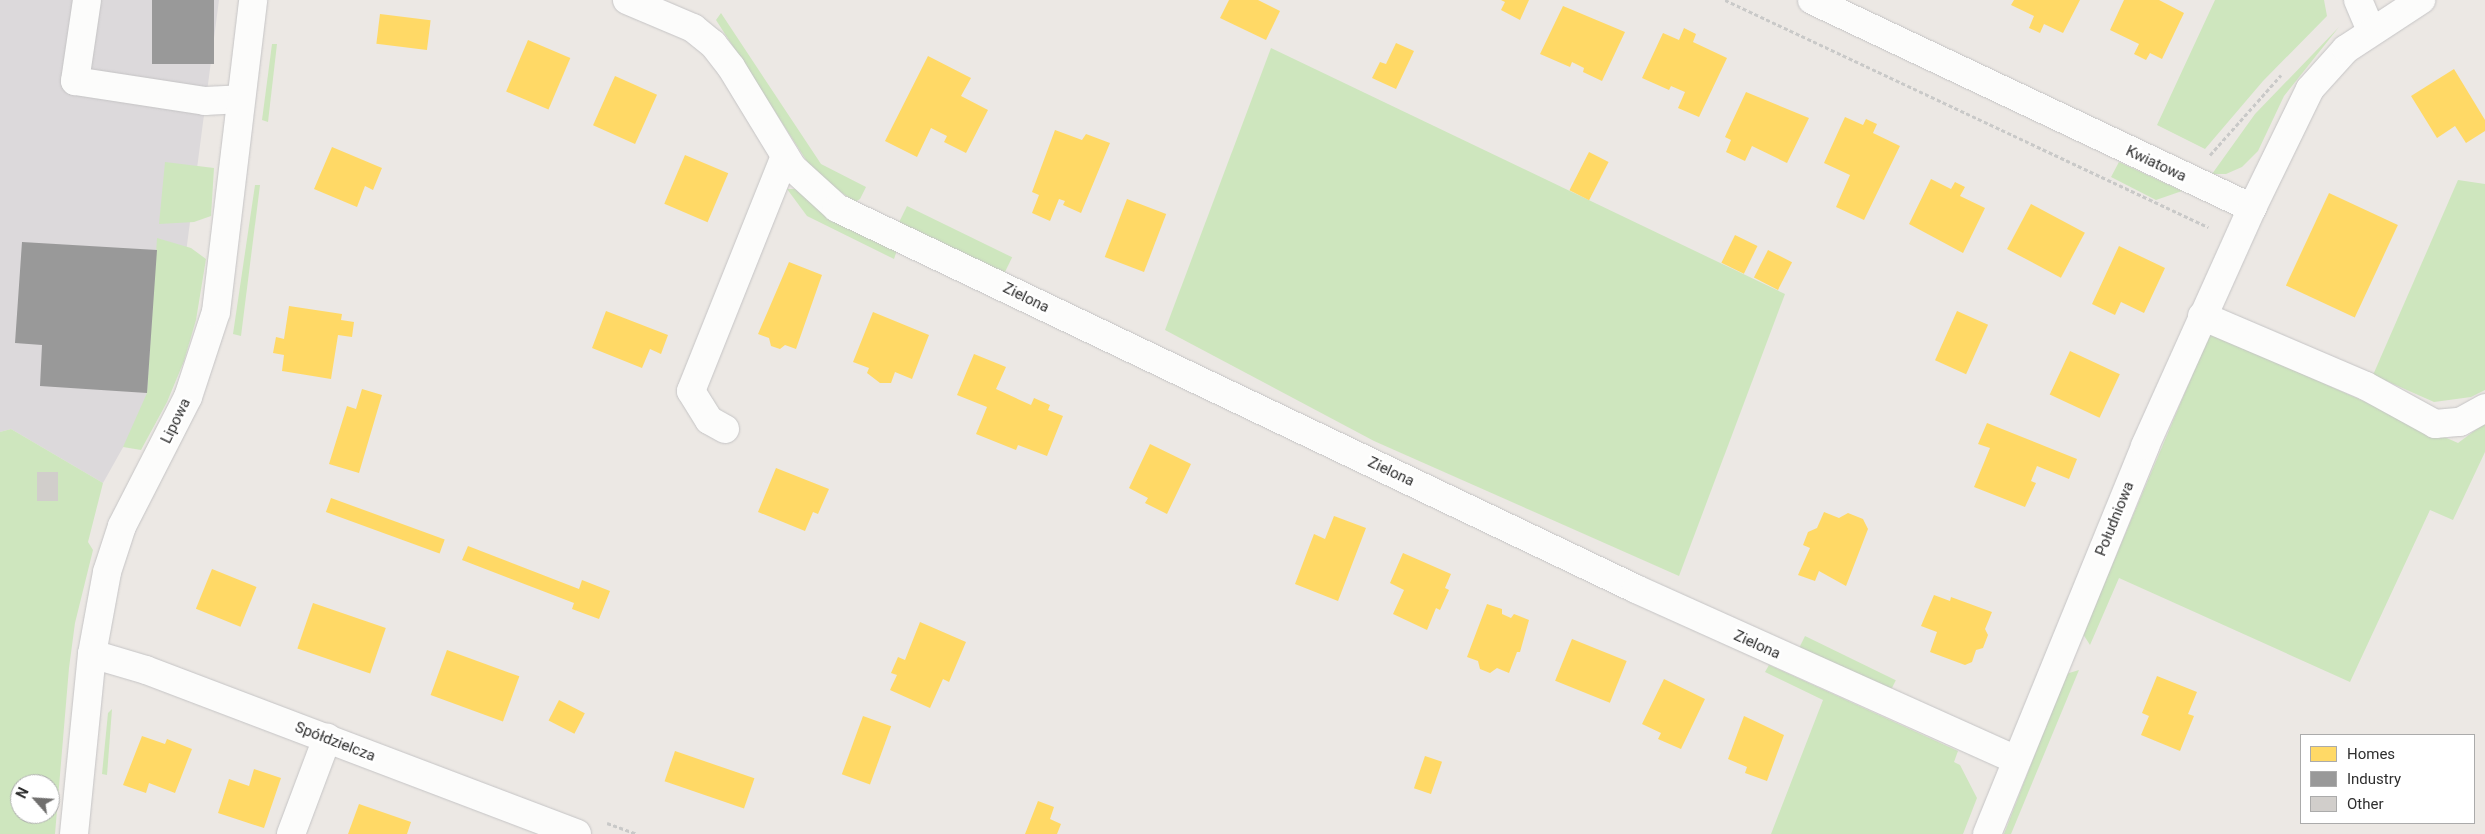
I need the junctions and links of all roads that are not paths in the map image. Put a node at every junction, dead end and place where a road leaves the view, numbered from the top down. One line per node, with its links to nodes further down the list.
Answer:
1 (87, 0): 8 (street)
2 (253, 0): 8 (street, Lipowa)
3 (627, 0): 9 (street, Zielona)
4 (1812, 0): 10 (street, Kwiatowa)
5 (2358, 0): 7 (street)
6 (2421, 0): 7 (street)
7 (2371, 30): 10 (street)
8 (241, 99): 14 (street, Lipowa)
9 (785, 156): 13 (street); 16 (street, Zielona)
10 (2252, 208): 11 (street, Południowa)
11 (2202, 316): 12 (street); 16 (street, Południowa)
12 (2485, 408)
13 (725, 429)
14 (92, 654): 15 (street, Spółdzielcza); 17 (street, Lipowa)
15 (327, 738): 18 (street); 19 (street, Spółdzielcza)
16 (2016, 760): 20 (street, Południowa)
17 (74, 834)
18 (291, 834)
19 (577, 834)
20 (1987, 834)

